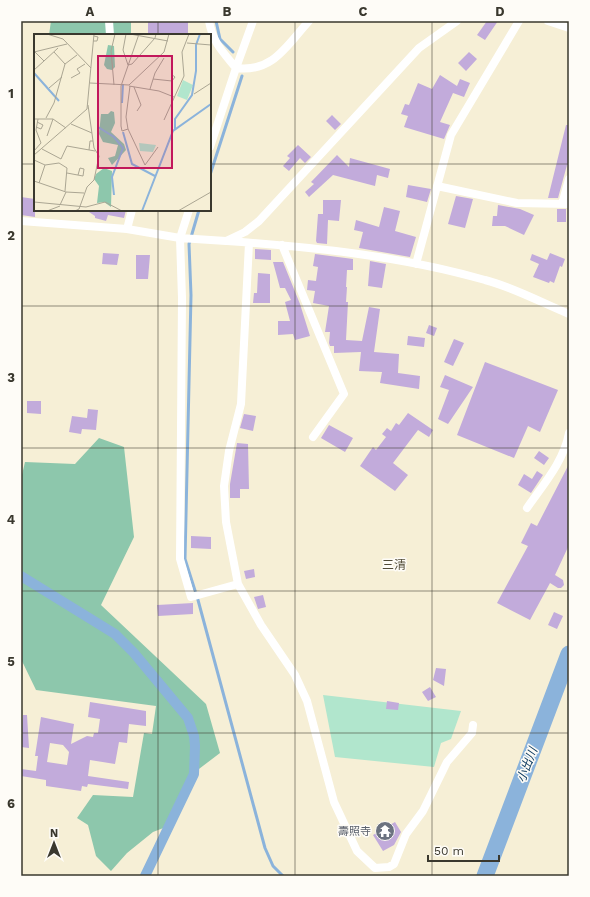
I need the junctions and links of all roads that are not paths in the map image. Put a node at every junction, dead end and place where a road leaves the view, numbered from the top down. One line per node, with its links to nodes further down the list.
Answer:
1 (109, 21): 9 (street)
2 (209, 21): 10 (street)
3 (253, 21): 10 (street)
4 (309, 21): 10 (street)
5 (457, 21): 20 (street)
6 (519, 21): 13 (street)
7 (548, 21): 8 (street)
8 (569, 28)
9 (110, 34)
10 (236, 68): 11 (street)
11 (211, 144)
12 (569, 179): 14 (street)
13 (437, 186): 14 (street); 23 (street)
14 (566, 204)
15 (132, 211): 18 (street)
16 (189, 211): 19 (street)
17 (21, 221): 18 (street)
18 (127, 229): 19 (street)
19 (187, 238): 20 (street); 28 (street)
20 (226, 241): 21 (street)
21 (249, 243): 22 (street); 28 (street)
22 (282, 245): 23 (street); 26 (street)
23 (416, 264): 24 (street)
24 (569, 314)
25 (569, 433): 27 (street)
26 (313, 437)
27 (527, 508)
28 (238, 584): 29 (street)
29 (473, 725)

